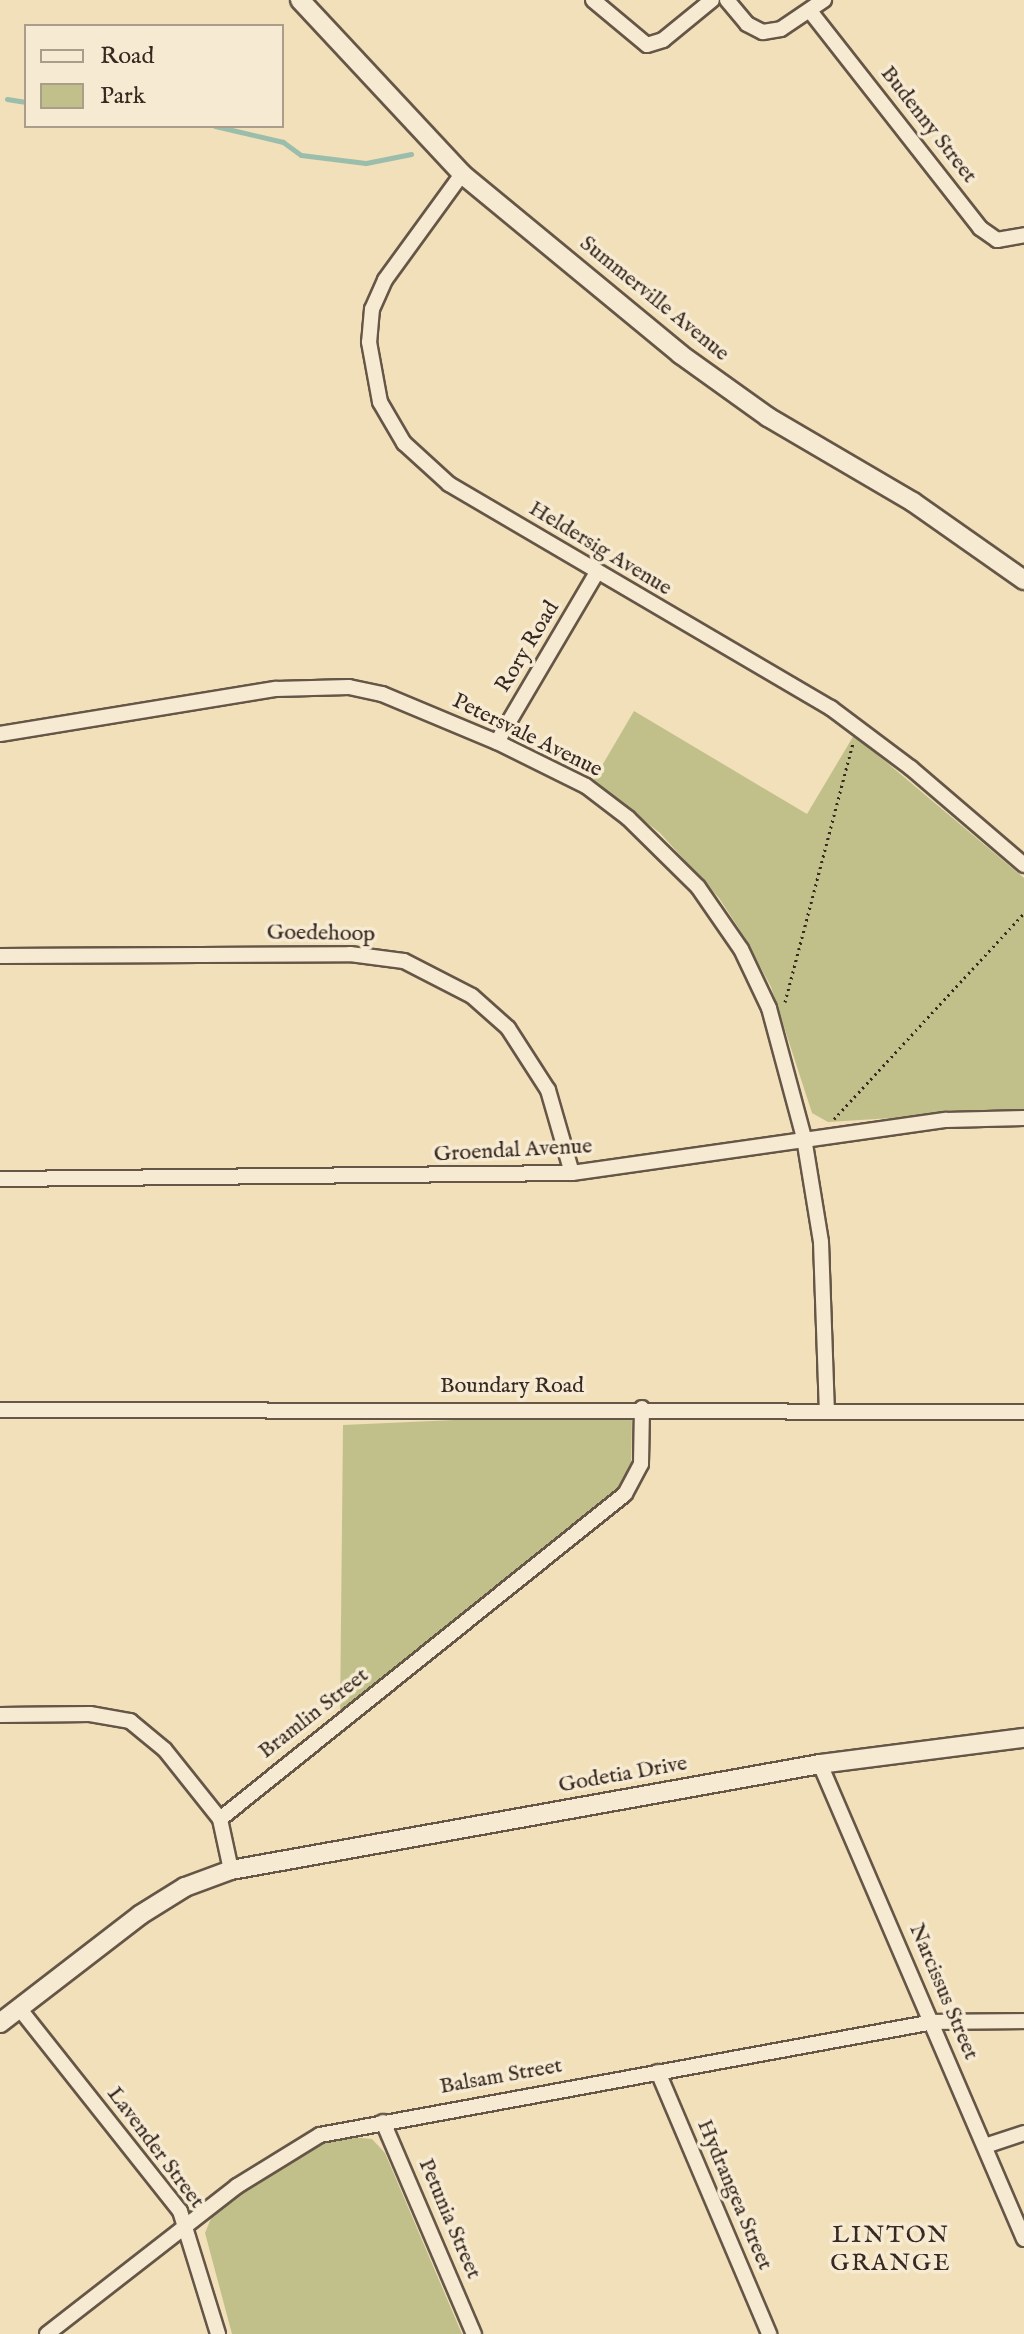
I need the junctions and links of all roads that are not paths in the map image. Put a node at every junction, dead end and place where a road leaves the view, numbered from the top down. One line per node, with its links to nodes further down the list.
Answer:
1 (300, 0): 7 (street, Summerville Avenue)
2 (593, 0): 3 (street)
3 (712, 0)
4 (727, 0): 6 (street)
5 (824, 0): 6 (street)
6 (810, 11): 8 (street, Budenny Street)
7 (462, 174): 9 (street, Heldersig Avenue); 10 (street, Summerville Avenue)
8 (1024, 235)
9 (596, 574): 12 (street, Rory Road); 13 (street, Heldersig Avenue)
10 (1024, 580)
11 (0, 734): 12 (street, Petersvale Avenue)
12 (497, 742): 16 (street, Petersvale Avenue)
13 (1024, 865)
14 (0, 956): 17 (street, Goedehoop)
15 (1024, 1118): 16 (street, Groendal Avenue)
16 (811, 1137): 17 (street, Groendal Avenue); 21 (street, Petersvale Avenue)
17 (572, 1173): 18 (street, Groendal Avenue)
18 (0, 1179)
19 (642, 1408): 20 (street, Boundary Road); 21 (street, Boundary Road); 26 (street, Bramlin Street)
20 (0, 1410)
21 (827, 1410): 22 (street, Boundary Road)
22 (1024, 1412)
23 (0, 1715): 26 (street)
24 (1024, 1738): 25 (street, Godetia Drive)
25 (820, 1764): 27 (street, Godetia Drive); 30 (street, Narcissus Street)
26 (220, 1819): 27 (street)
27 (231, 1870): 28 (street)
28 (19, 2008): 31 (street); 36 (street, Lavender Street)
29 (1024, 2021): 30 (street, Balsam Street)
30 (933, 2022): 32 (street, Balsam Street); 35 (street, Narcissus Street)
31 (0, 2023)
32 (658, 2072): 33 (street, Balsam Street); 41 (street, Hydrangea Street)
33 (383, 2122): 36 (street, Balsam Street); 40 (street, Petunia Street)
34 (1024, 2133): 35 (street)
35 (985, 2146): 37 (street, Narcissus Street)
36 (187, 2223): 38 (street, Balsam Street); 39 (street, Lavender Street)
37 (1024, 2239)
38 (47, 2334)
39 (218, 2334)
40 (474, 2334)
41 (769, 2334)

